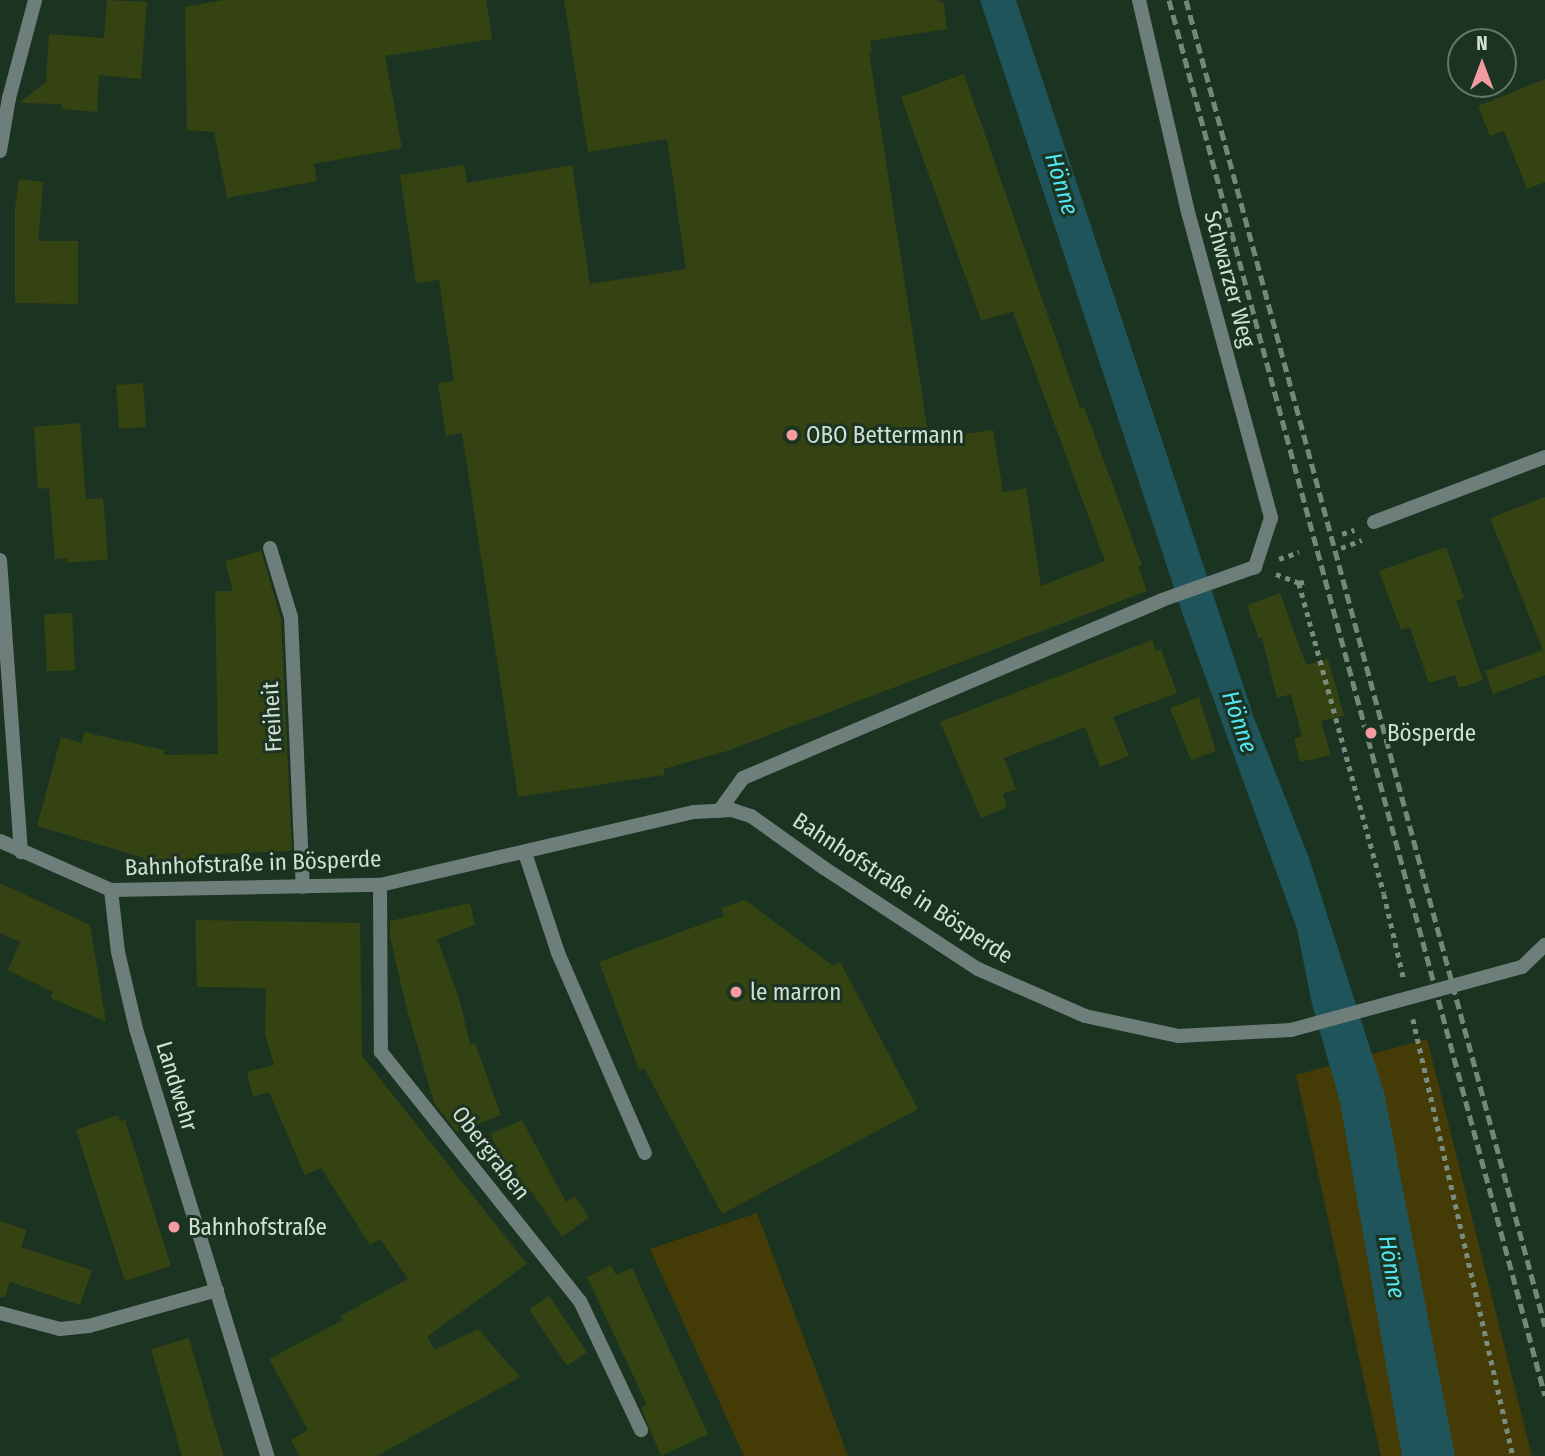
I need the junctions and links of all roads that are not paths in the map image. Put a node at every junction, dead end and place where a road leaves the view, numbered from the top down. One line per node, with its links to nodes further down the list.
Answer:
1 (35, 0): 3 (street)
2 (1139, 0): 8 (street, Schwarzer Weg)
3 (0, 151)
4 (1545, 457): 5 (street)
5 (1374, 522)
6 (270, 548): 13 (street, Freiheit)
7 (0, 560): 10 (street)
8 (719, 811): 11 (street, Bahnhofstraße in Bösperde); 15 (street, Bahnhofstraße in Bösperde, bridge)
9 (0, 841): 10 (street, Bahnhofstraße in Bösperde)
10 (21, 852): 14 (street, Bahnhofstraße in Bösperde)
11 (525, 853): 12 (street, Bahnhofstraße in Bösperde); 16 (street)
12 (380, 885): 13 (street, Bahnhofstraße in Bösperde); 19 (street, Obergraben)
13 (303, 887): 14 (street, Bahnhofstraße in Bösperde)
14 (111, 890): 17 (street, Landwehr)
15 (1545, 945)
16 (645, 1153)
17 (217, 1290): 18 (street); 20 (street, Landwehr)
18 (0, 1313)
19 (641, 1430)
20 (267, 1456)

